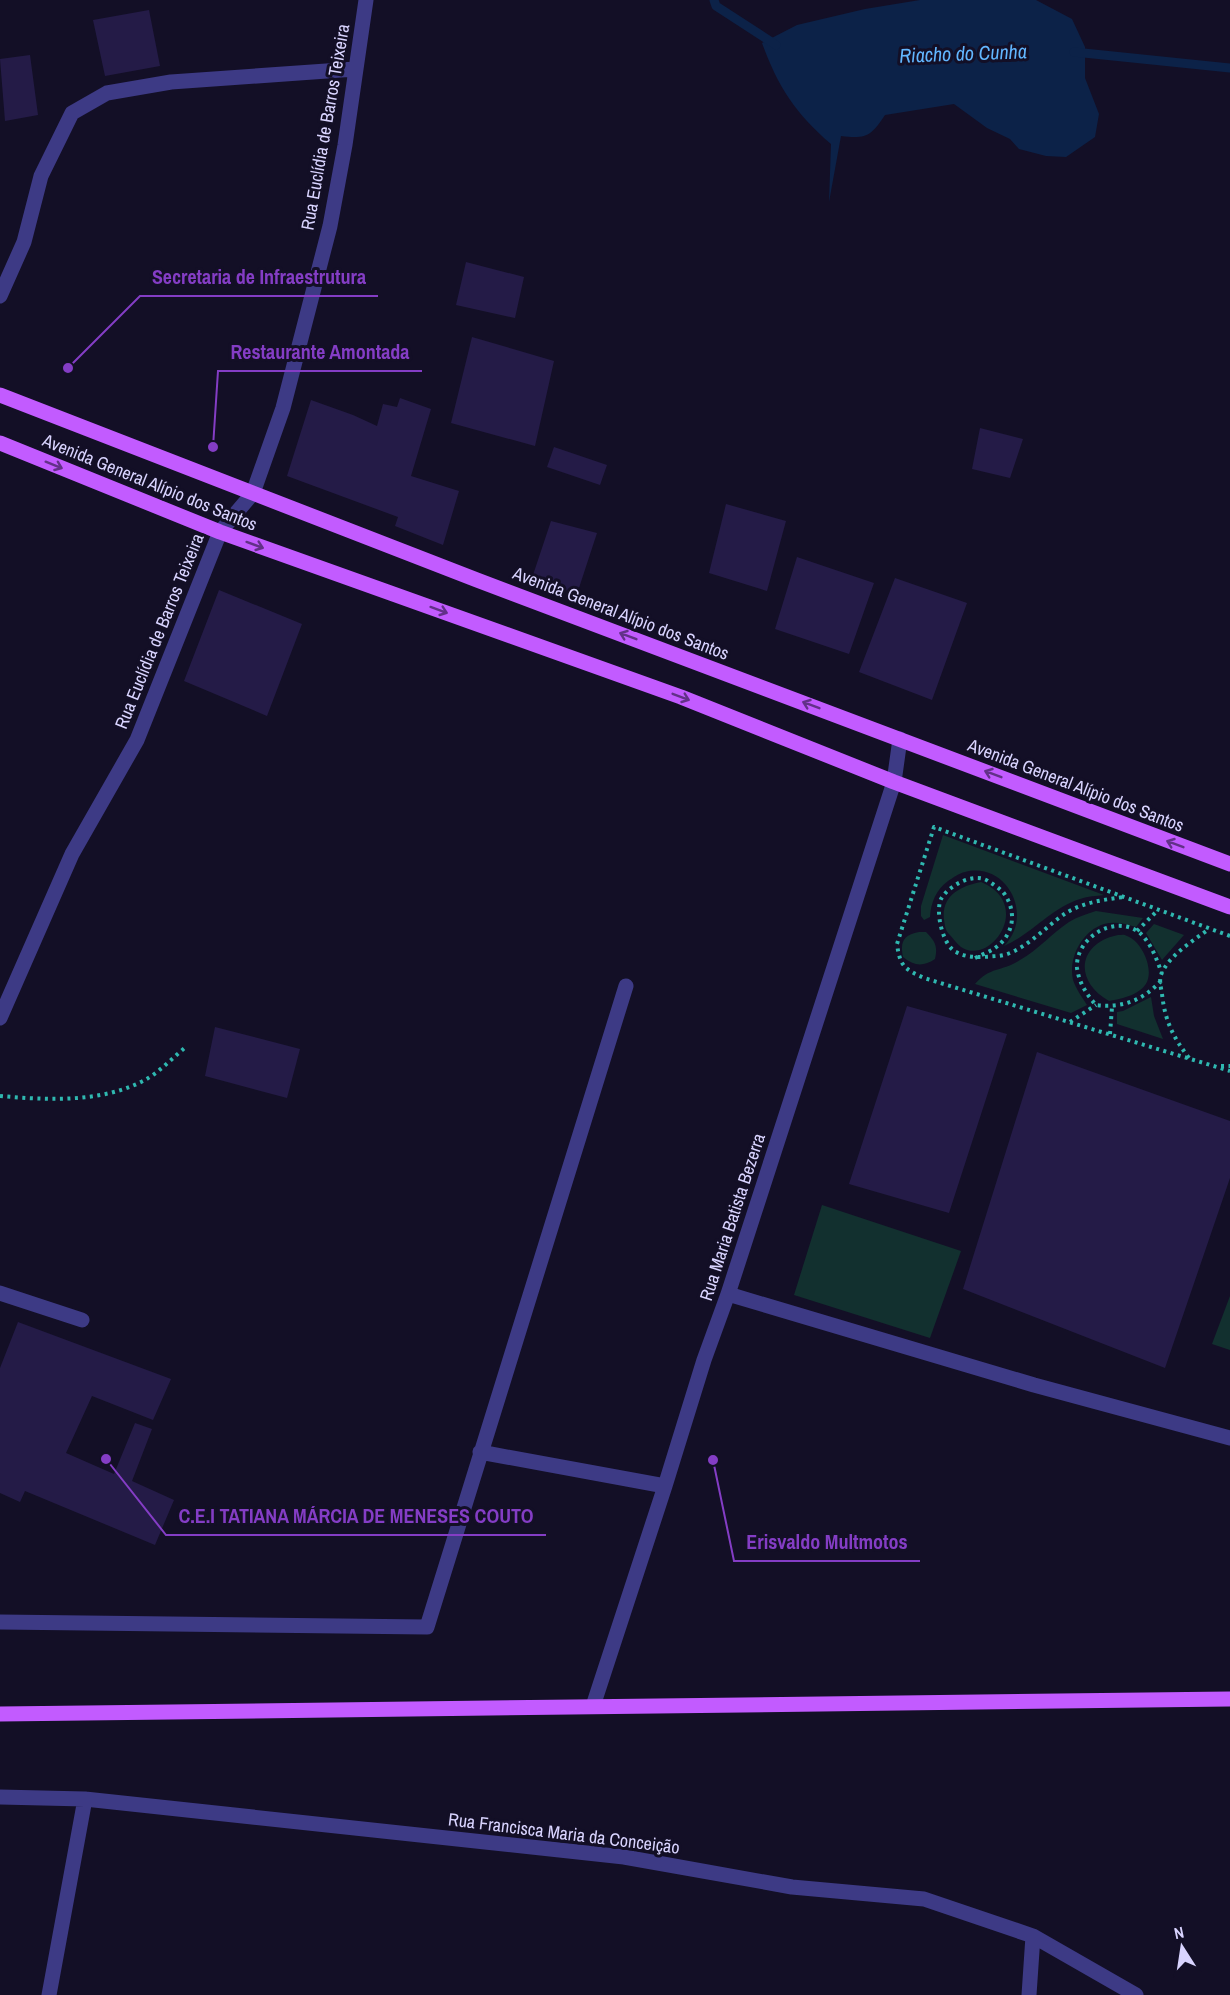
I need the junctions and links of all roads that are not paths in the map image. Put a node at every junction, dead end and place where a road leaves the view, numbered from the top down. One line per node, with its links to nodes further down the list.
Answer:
1 (366, 0): 2 (street, Rua Euclídia de Barros Teixeira)
2 (355, 69): 3 (street); 6 (street, Rua Euclídia de Barros Teixeira)
3 (0, 296)
4 (0, 395): 6 (main road, Avenida General Alípio dos Santos)
5 (0, 443): 7 (main road, Avenida General Alípio dos Santos, one-way to 7)
6 (253, 493): 7 (street, Rua Euclídia de Barros Teixeira); 8 (main road, Avenida General Alípio dos Santos, one-way to 6)
7 (220, 532): 9 (main road, Avenida General Alípio dos Santos, one-way to 9); 13 (street, Rua Euclídia de Barros Teixeira)
8 (900, 739): 9 (street, Rua Maria Batista Bezerra); 10 (main road, Avenida General Alípio dos Santos, one-way to 8)
9 (894, 782): 11 (main road, Avenida General Alípio dos Santos); 15 (street, Rua Maria Batista Bezerra)
10 (1230, 864)
11 (1230, 907)
12 (626, 986): 18 (street)
13 (0, 1018)
14 (0, 1293): 16 (street)
15 (728, 1294): 17 (street); 19 (street, Rua Maria Batista Bezerra)
16 (82, 1320)
17 (1230, 1438)
18 (480, 1452): 19 (street); 20 (street)
19 (665, 1486): 22 (street, Rua Maria Batista Bezerra)
20 (0, 1622)
21 (1230, 1699): 22 (main road)
22 (593, 1706): 23 (main road)
23 (0, 1714)
24 (0, 1797): 25 (street, Rua Francisca Maria da Conceição)
25 (85, 1799): 26 (street, Rua Francisca Maria da Conceição); 27 (street)
26 (1033, 1936): 28 (street); 29 (street, Rua Francisca Maria da Conceição)
27 (49, 1995)
28 (1029, 1995)
29 (1136, 1995)

